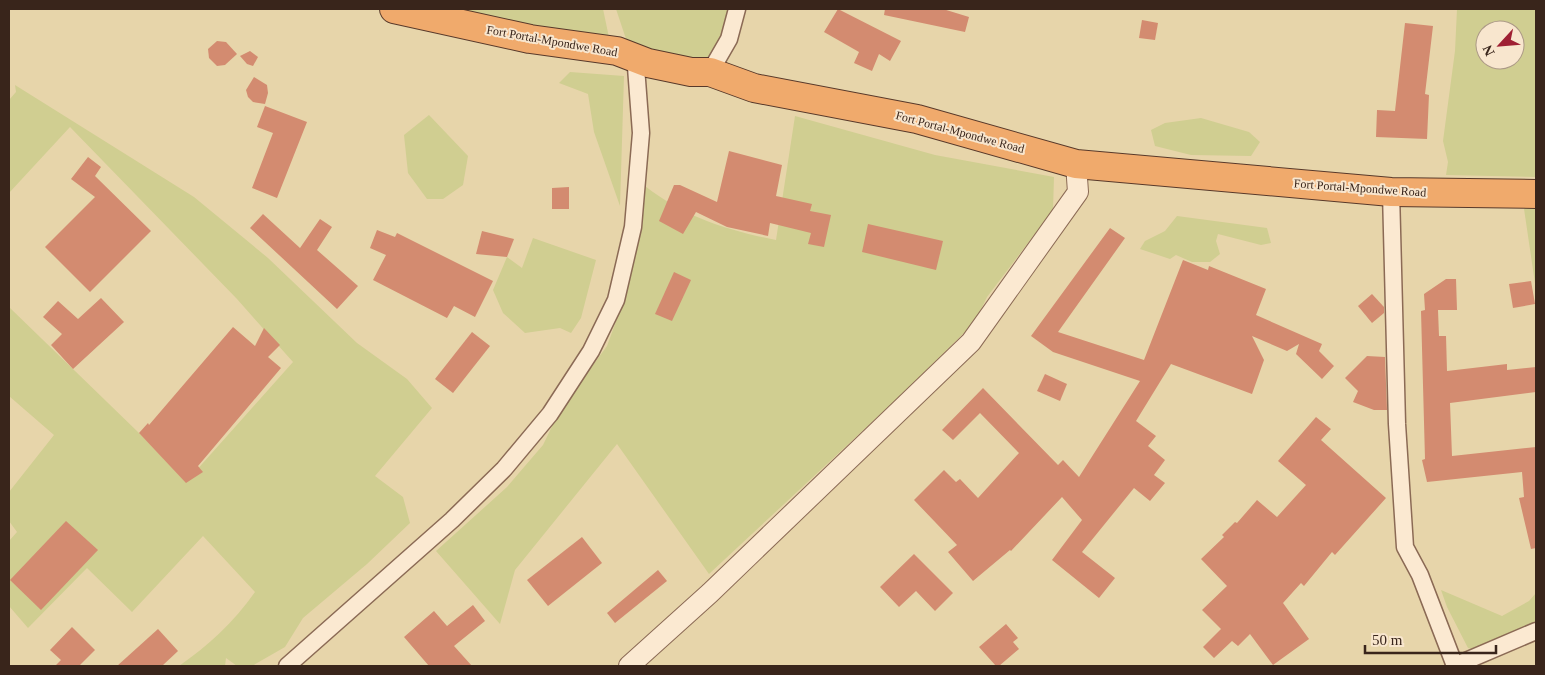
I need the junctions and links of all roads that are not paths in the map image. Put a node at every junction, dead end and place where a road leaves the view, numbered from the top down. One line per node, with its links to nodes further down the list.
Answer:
1 (394, 9): 3 (highway, Fort Portal-Mpondwe Road)
2 (737, 9): 4 (street)
3 (628, 54): 4 (highway, Fort Portal-Mpondwe Road); 9 (street)
4 (710, 72): 5 (highway, Fort Portal-Mpondwe Road)
5 (1076, 164): 6 (highway, Fort Portal-Mpondwe Road); 10 (street)
6 (1391, 192): 7 (highway, Fort Portal-Mpondwe Road); 11 (street)
7 (1536, 194)
8 (1536, 631): 11 (street)
9 (287, 666)
10 (629, 666)
11 (1455, 666)

